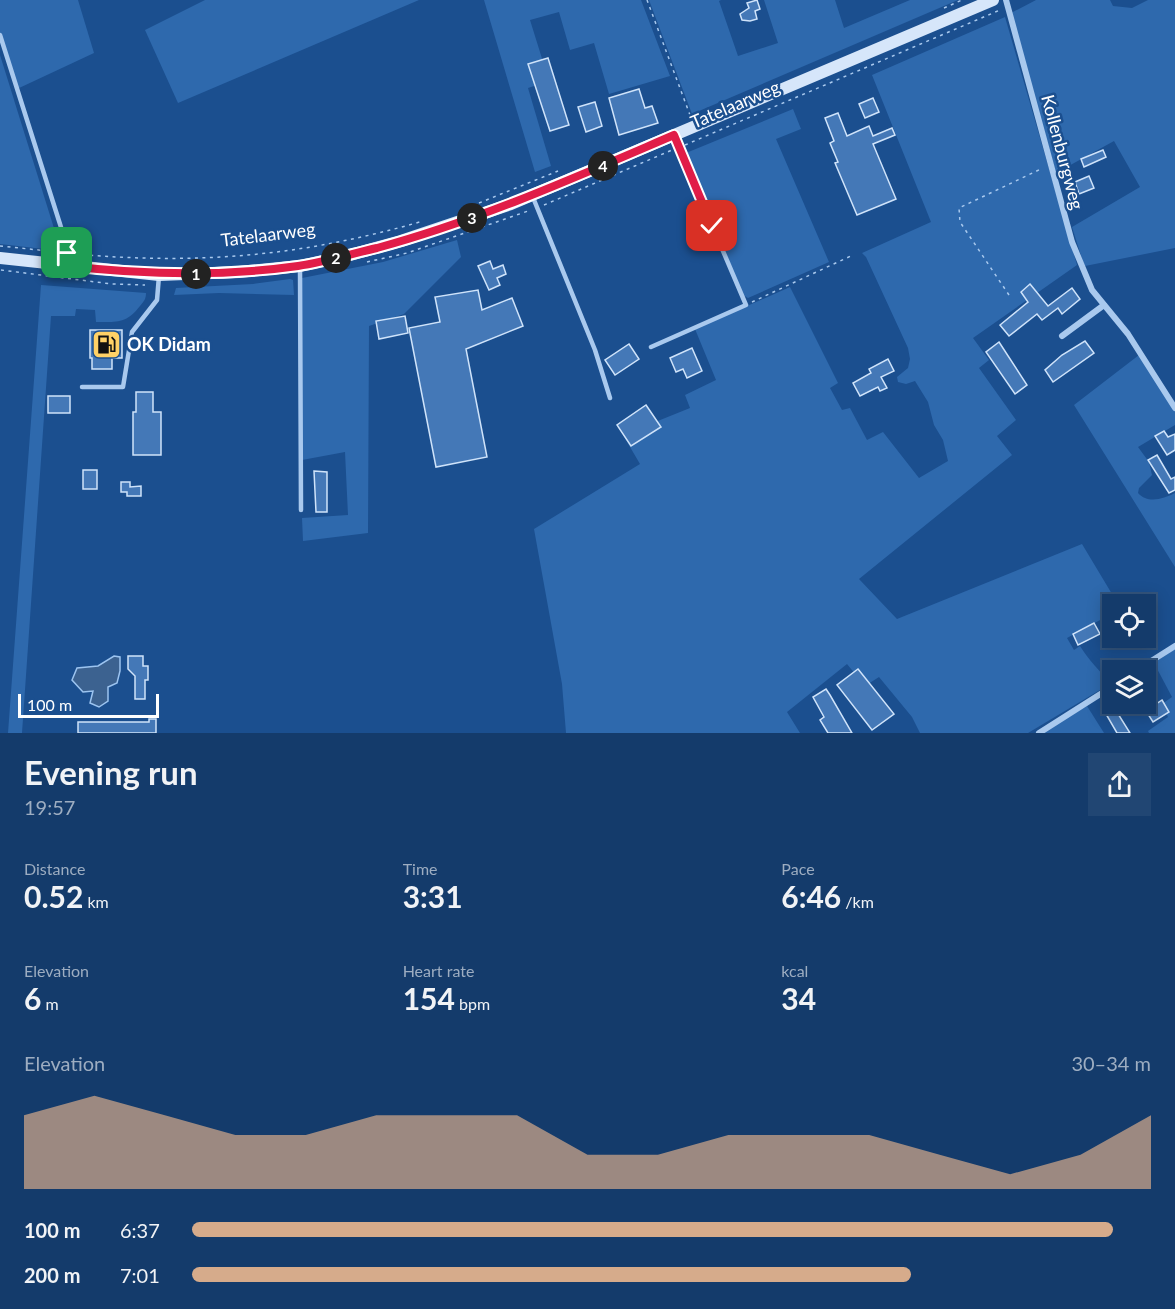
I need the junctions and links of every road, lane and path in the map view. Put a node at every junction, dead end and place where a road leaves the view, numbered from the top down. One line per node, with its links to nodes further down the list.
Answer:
1 (647, 0): 7 (path)
2 (962, 0): 5 (path)
3 (993, 0): 7 (main road, Tatelaarweg)
4 (1007, 3): 8 (path, Tatelaarweg); 9 (street, Kollenburgweg)
5 (941, 9)
6 (0, 35): 18 (lane)
7 (695, 127): 8 (main road, Tatelaarweg)
8 (676, 141): 11 (main road, Tatelaarweg); 13 (path, Tatelaarweg); 24 (lane)
9 (1050, 161): 23 (path); 25 (street, Kollenburgweg)
10 (562, 170): 12 (path)
11 (532, 195): 13 (lane); 20 (main road, Tatelaarweg)
12 (476, 204)
13 (537, 208): 19 (path, Tatelaarweg); 29 (lane)
14 (423, 221): 18 (path, Tatelaarweg)
15 (0, 246): 18 (path, Tatelaarweg)
16 (853, 255): 24 (path)
17 (0, 258): 18 (main road, Tatelaarweg)
18 (67, 260): 22 (main road, Tatelaarweg)
19 (359, 264)
20 (300, 266): 22 (main road, Tatelaarweg); 31 (lane)
21 (0, 270): 22 (path)
22 (159, 280): 28 (lane)
23 (1009, 295)
24 (746, 305): 27 (lane)
25 (1104, 305): 26 (street); 30 (street, Kollenburgweg)
26 (1062, 336)
27 (651, 347)
28 (82, 387)
29 (609, 398)
30 (1175, 408)
31 (301, 510)
32 (1175, 646): 33 (street)
33 (1153, 660)
34 (1102, 693): 35 (street)
35 (1039, 733)

